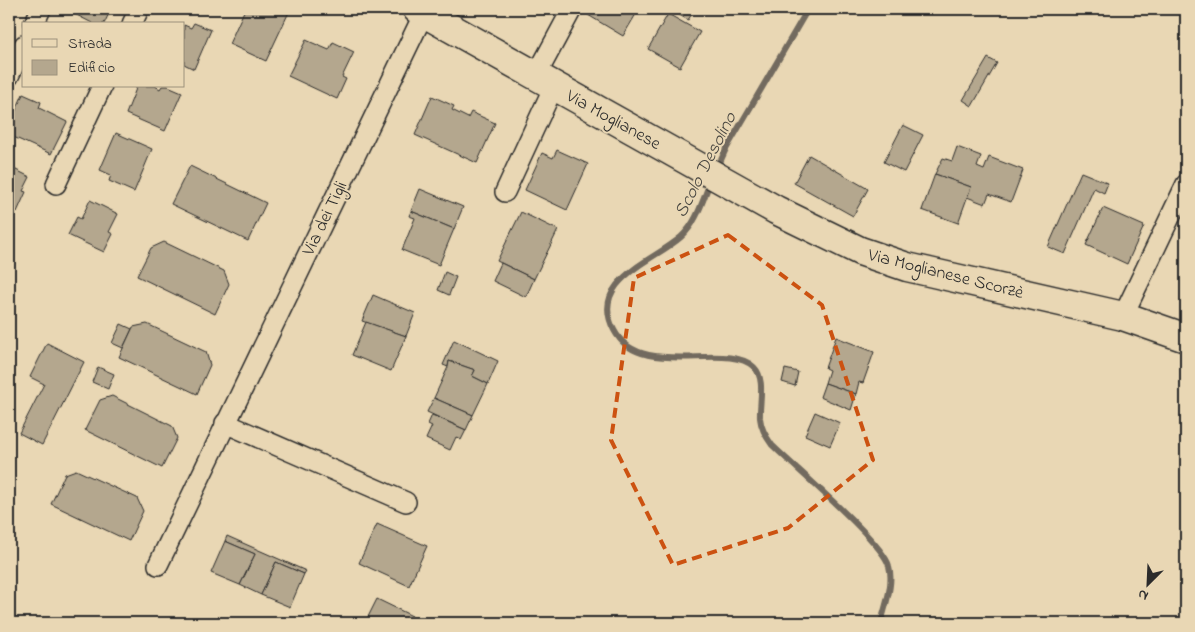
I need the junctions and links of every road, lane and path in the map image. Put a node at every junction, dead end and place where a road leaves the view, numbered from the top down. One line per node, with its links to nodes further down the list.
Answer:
1 (41, 9): 5 (street)
2 (139, 9): 6 (street)
3 (572, 9): 9 (street)
4 (420, 11): 9 (main road, Via Moglianese); 17 (street, Via dei Tigli)
5 (35, 22)
6 (133, 22)
7 (22, 49): 8 (street)
8 (9, 76)
9 (545, 81): 11 (main road, Via Moglianese); 14 (street)
10 (101, 88): 12 (street)
11 (692, 163): 15 (main road, Via Moglianese Scorzè)
12 (56, 184)
13 (1186, 184): 15 (street)
14 (504, 192)
15 (1123, 316): 16 (main road, Via Moglianese Scorzè)
16 (1186, 338)
17 (225, 423): 18 (street); 19 (street, Via dei Tigli)
18 (406, 502)
19 (158, 564)

